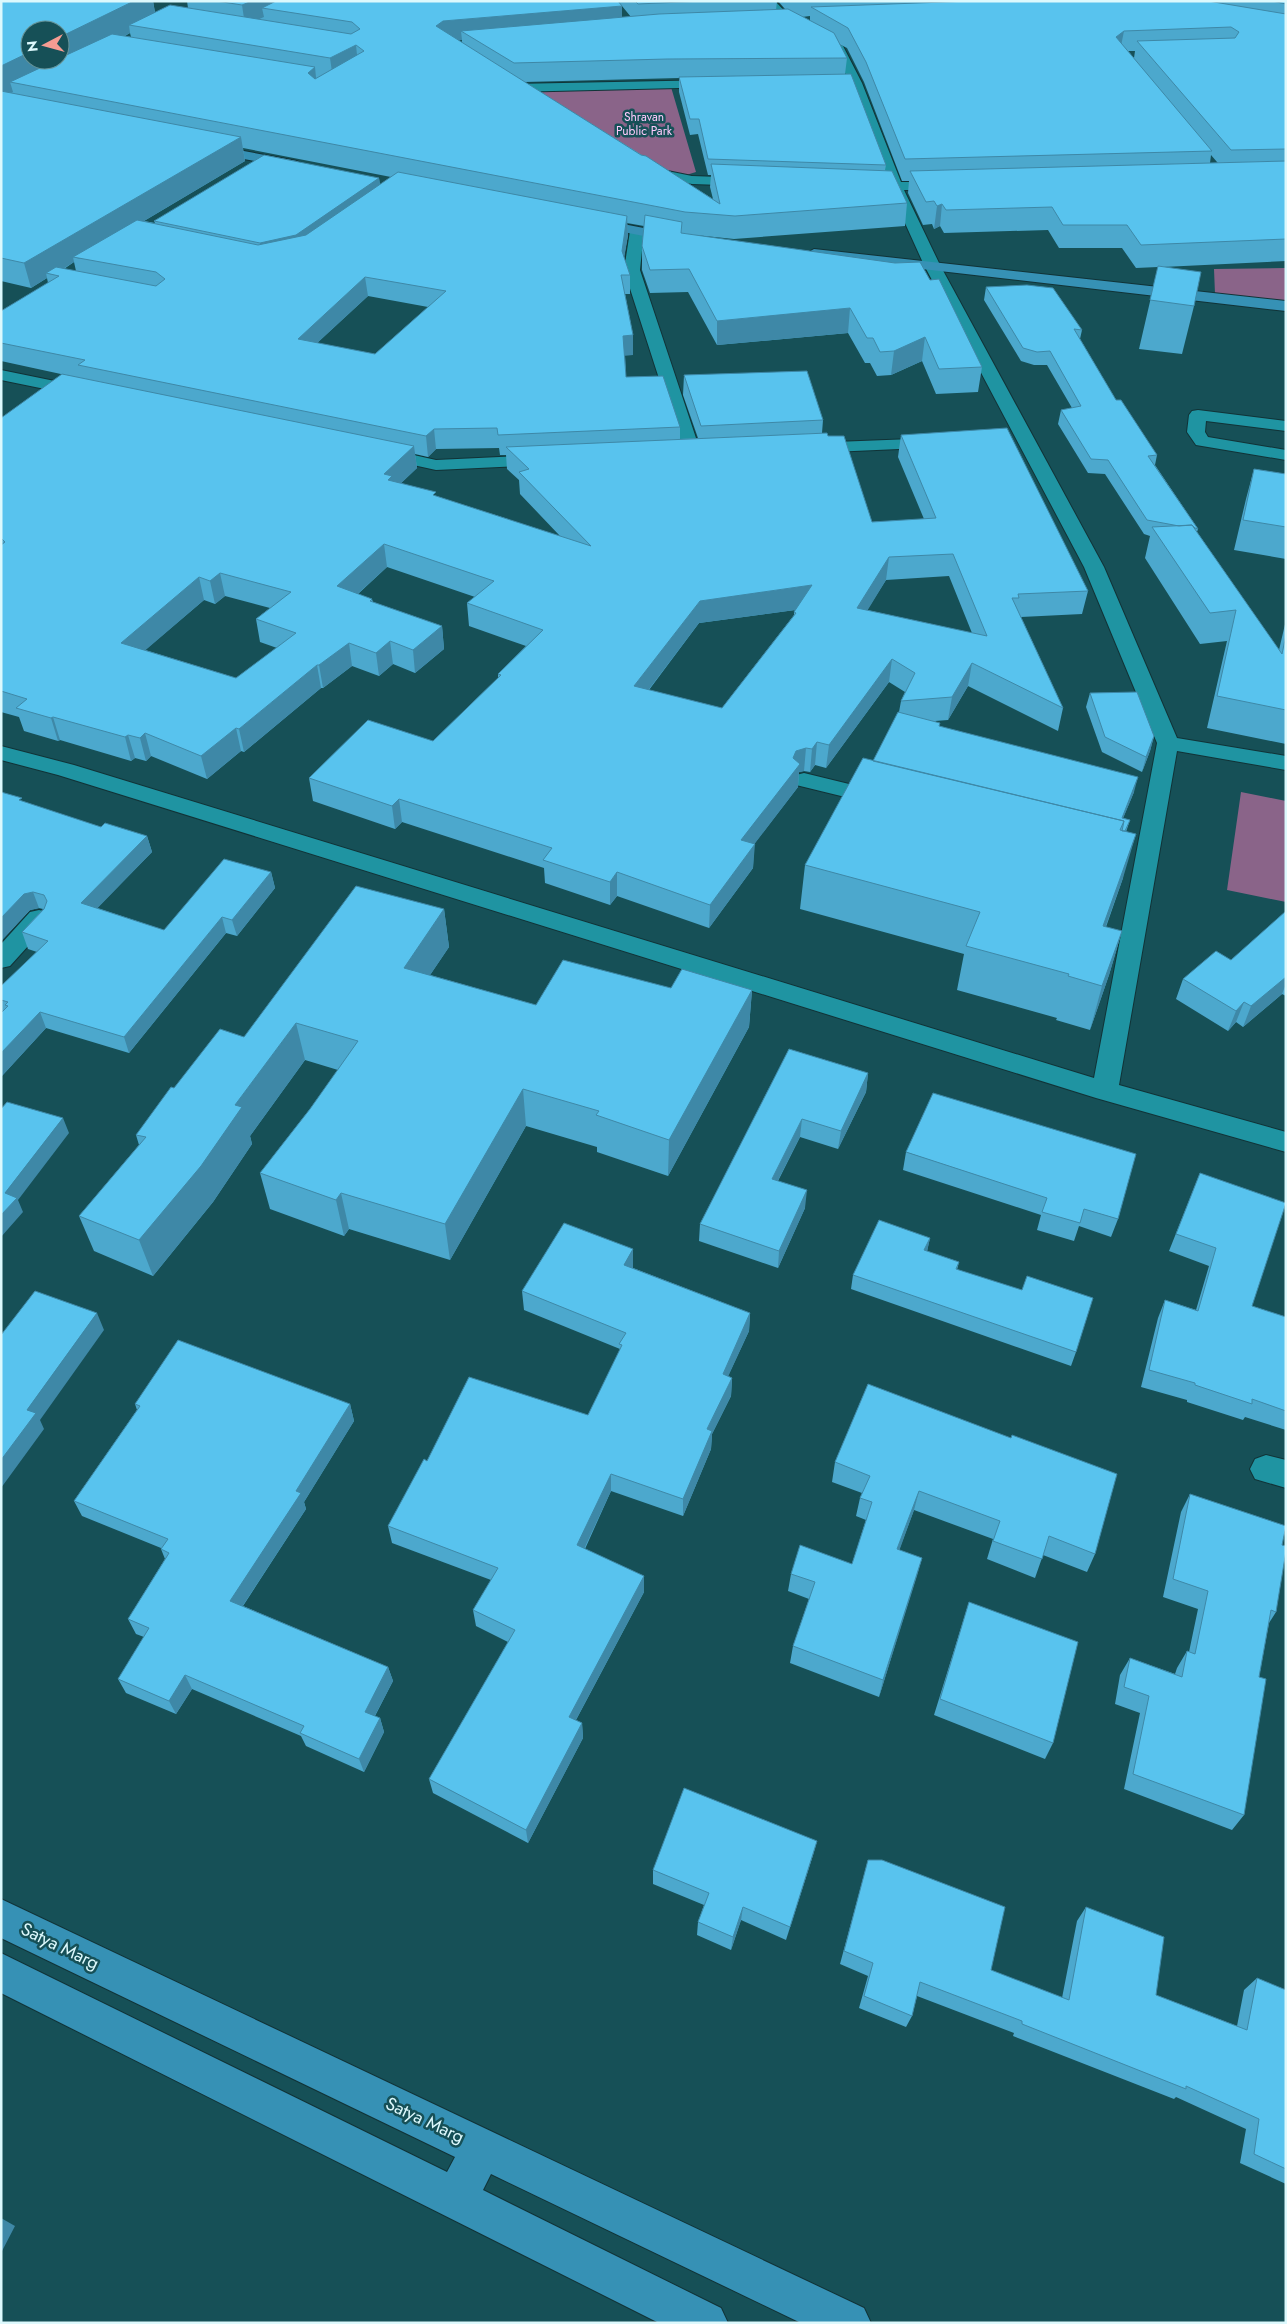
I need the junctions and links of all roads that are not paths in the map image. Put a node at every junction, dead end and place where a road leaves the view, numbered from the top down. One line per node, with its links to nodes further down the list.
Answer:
1 (768, 1): 3 (street)
2 (817, 22): 3 (street)
3 (790, 23): 4 (street); 6 (street)
4 (770, 24)
5 (837, 83): 6 (street)
6 (856, 83): 17 (street)
7 (732, 84): 8 (street)
8 (533, 102)
9 (196, 146): 10 (street)
10 (261, 159): 12 (street); 13 (street)
11 (630, 161): 14 (street)
12 (245, 168)
13 (309, 168)
14 (760, 182)
15 (847, 185): 17 (street)
16 (955, 185): 17 (street)
17 (896, 187): 22 (street)
18 (578, 220): 19 (street)
19 (638, 231): 20 (street); 32 (street)
20 (694, 241)
21 (803, 252): 22 (street)
22 (932, 265): 23 (street); 27 (street)
23 (1286, 306)
24 (1, 375): 25 (street)
25 (98, 395)
26 (1286, 426): 33 (street)
27 (1027, 439): 28 (street); 35 (street)
28 (1007, 440)
29 (958, 442): 31 (street)
30 (360, 448): 34 (street)
31 (788, 449)
32 (673, 454)
33 (1284, 455)
34 (564, 459)
35 (1168, 743): 37 (street); 42 (street)
36 (1, 752): 42 (street)
37 (1286, 763)
38 (804, 780): 39 (street)
39 (899, 803)
40 (39, 918): 41 (street)
41 (1, 960)
42 (1106, 1091): 43 (street)
43 (1286, 1142)
44 (1, 1918): 46 (street, Satya Marg)
45 (1, 1972): 47 (street)
46 (483, 2147): 47 (street); 49 (street, Satya Marg)
47 (456, 2198): 48 (street)
48 (706, 2323)
49 (849, 2323)

